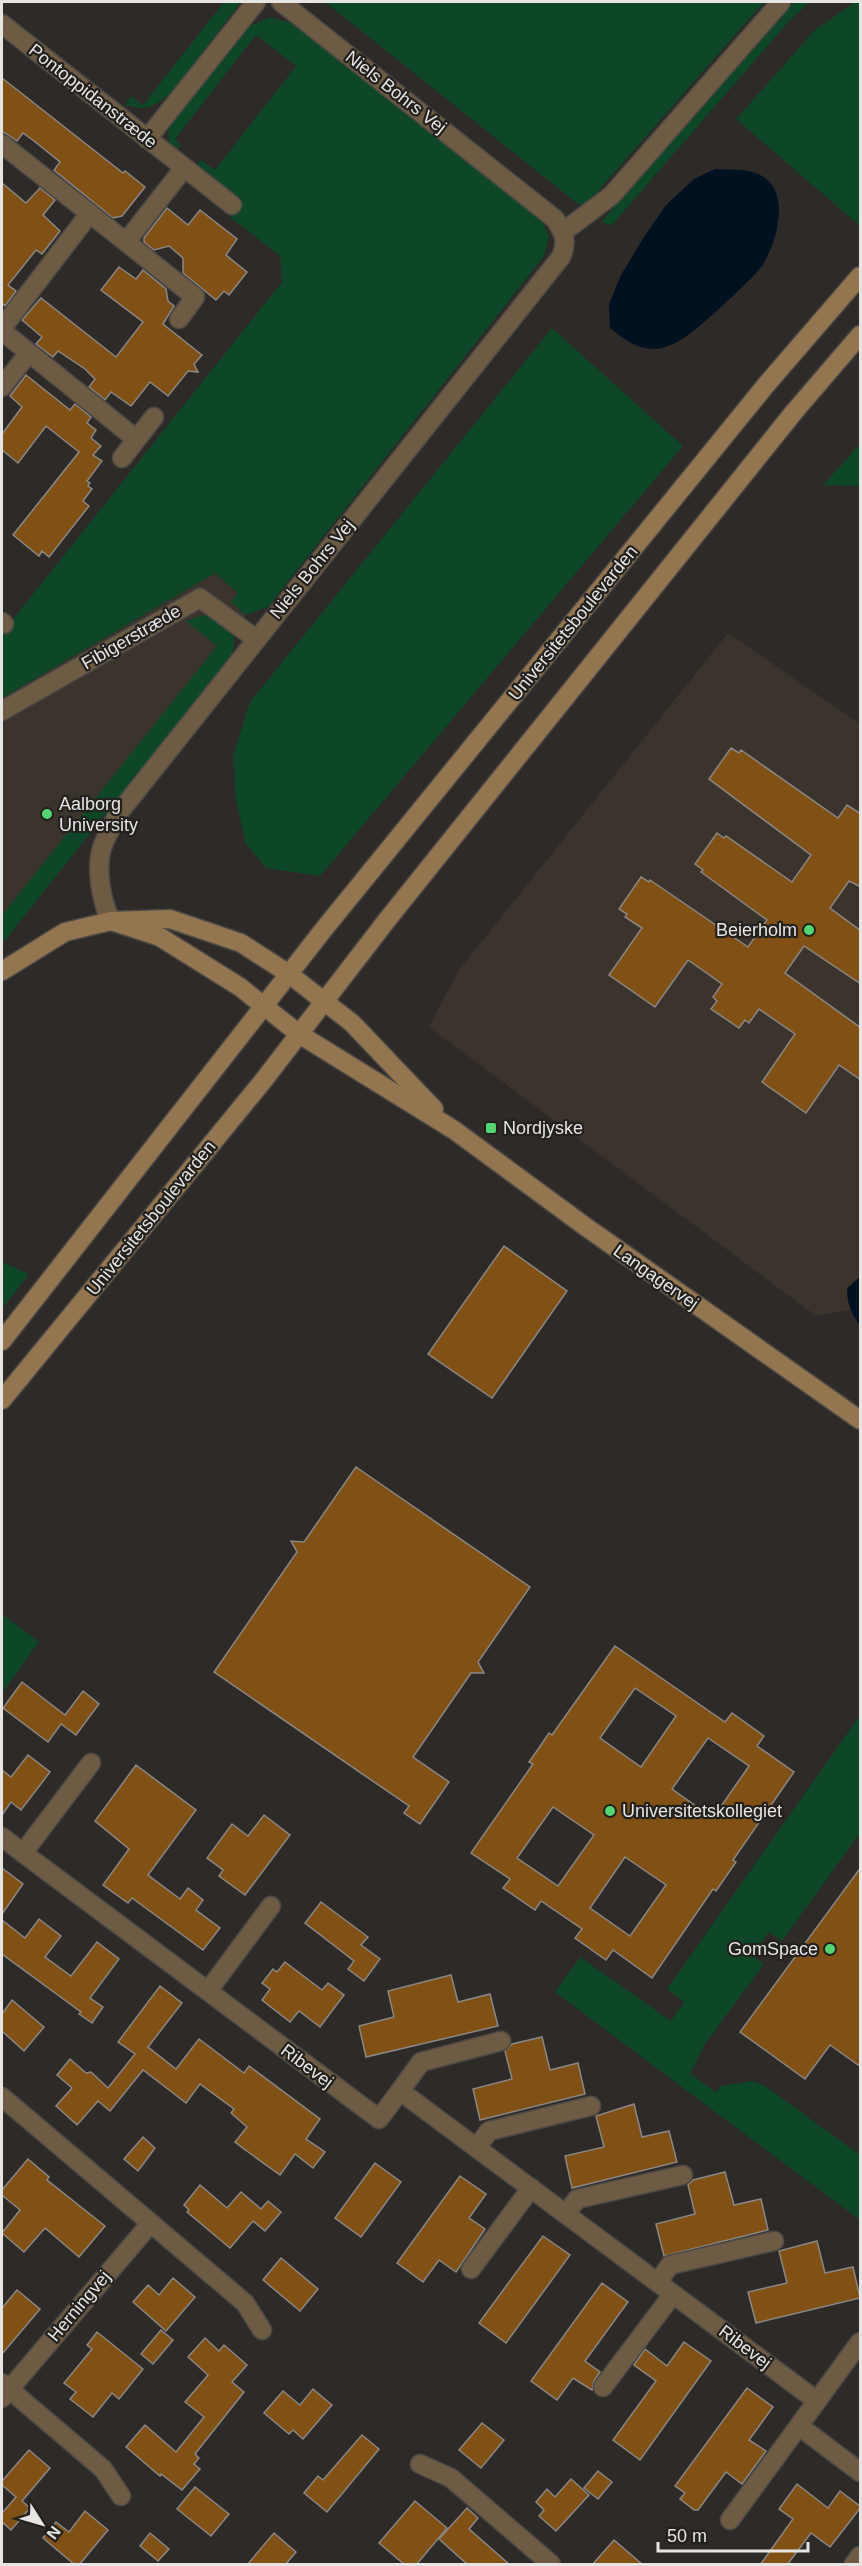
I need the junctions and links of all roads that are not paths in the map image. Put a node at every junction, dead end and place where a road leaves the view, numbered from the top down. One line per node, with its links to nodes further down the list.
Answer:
1 (256, 2): 5 (street)
2 (281, 2): 10 (street, Niels Bohrs Vej)
3 (781, 2): 10 (street)
4 (2, 24): 5 (street, Pontoppidanstræde)
5 (147, 139): 7 (street, Pontoppidanstræde)
6 (2, 144): 9 (street)
7 (184, 168): 8 (street, Pontoppidanstræde); 11 (street)
8 (232, 205)
9 (90, 213): 11 (street); 14 (street)
10 (563, 232): 21 (street, Niels Bohrs Vej)
11 (126, 242): 13 (street)
12 (861, 276): 25 (main road, Universitetsboulevarden)
13 (179, 319)
14 (2, 330): 16 (street)
15 (861, 335): 26 (main road)
16 (28, 354): 17 (street); 19 (street)
17 (2, 387)
18 (154, 417): 19 (street)
19 (136, 439): 20 (street)
20 (122, 458)
21 (256, 639): 22 (street, Fibigerstræde); 23 (street, Niels Bohrs Vej)
22 (2, 711)
23 (111, 921): 24 (main road); 25 (main road); 27 (main road)
24 (2, 971)
25 (289, 974): 26 (main road, Langagervej); 27 (main road, Universitetsboulevarden)
26 (324, 1001): 28 (main road, Universitetsboulevarden); 29 (main road, Langagervej)
27 (264, 1006): 28 (main road, Langagervej); 30 (main road)
28 (299, 1034): 29 (main road, Langagervej); 31 (main road, Universitetsboulevarden)
29 (454, 1130): 32 (main road, Langagervej)
30 (2, 1341)
31 (2, 1400)
32 (861, 1420)
33 (91, 1763): 35 (street)
34 (2, 1837): 35 (street, Ribevej)
35 (23, 1853): 37 (street, Ribevej)
36 (271, 1906): 37 (street)
37 (208, 1991): 39 (street, Ribevej)
38 (501, 2042): 39 (street, Ribevej)
39 (400, 2091): 42 (street, Ribevej)
40 (2, 2097): 46 (street)
41 (591, 2106): 42 (street)
42 (477, 2147): 44 (street, Ribevej)
43 (683, 2175): 45 (street)
44 (531, 2188): 45 (street, Ribevej); 48 (street)
45 (566, 2214): 49 (street, Ribevej)
46 (150, 2224): 51 (street); 54 (street, Herningvej)
47 (774, 2241): 49 (street)
48 (471, 2269)
49 (658, 2282): 50 (street, Ribevej)
50 (674, 2294): 53 (street); 55 (street, Ribevej)
51 (262, 2330)
52 (861, 2342): 55 (street)
53 (603, 2387)
54 (4, 2390): 59 (street, Herningvej)
55 (817, 2401): 56 (street)
56 (799, 2426): 58 (street); 60 (street)
57 (420, 2464): 62 (street)
58 (861, 2472)
59 (121, 2496)
60 (730, 2520)
61 (861, 2556): 63 (street)
62 (546, 2563)
63 (854, 2565)

